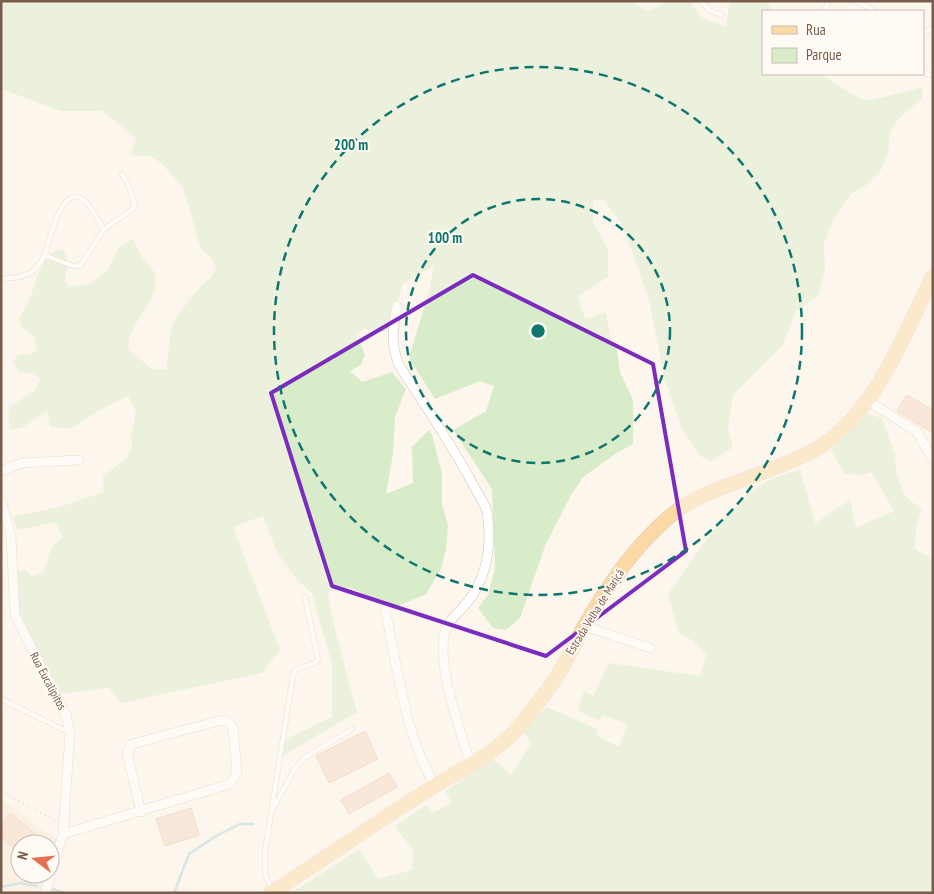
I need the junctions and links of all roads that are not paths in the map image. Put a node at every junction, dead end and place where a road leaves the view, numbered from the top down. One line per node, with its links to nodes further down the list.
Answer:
1 (701, 1): 4 (lane)
2 (856, 1): 3 (lane)
3 (874, 10)
4 (722, 15)
5 (122, 174): 6 (lane)
6 (104, 229): 7 (lane); 7 (lane)
7 (44, 254): 9 (lane)
8 (933, 276): 11 (main road, Estrada Velha de Maricá)
9 (1, 279)
10 (397, 306): 23 (street)
11 (867, 400): 13 (street); 18 (main road, Estrada Velha de Maricá)
12 (79, 460): 14 (street)
13 (933, 460)
14 (1, 472)
15 (1, 500): 22 (street, Rua Eucalipitos)
16 (305, 597): 26 (lane)
17 (385, 609): 24 (street)
18 (584, 626): 19 (street); 23 (main road, Estrada Velha de Maricá)
19 (650, 648)
20 (1, 699): 22 (lane)
21 (352, 728): 26 (lane)
22 (70, 733): 27 (street, Rua Eucalipitos)
23 (471, 765): 24 (main road, Estrada Velha de Maricá)
24 (435, 785): 29 (main road, Estrada Velha de Maricá)
25 (141, 812): 25 (street); 27 (street)
26 (270, 814): 29 (lane)
27 (63, 830): 28 (street, Rua Eucalipitos)
28 (45, 893)
29 (272, 893)

